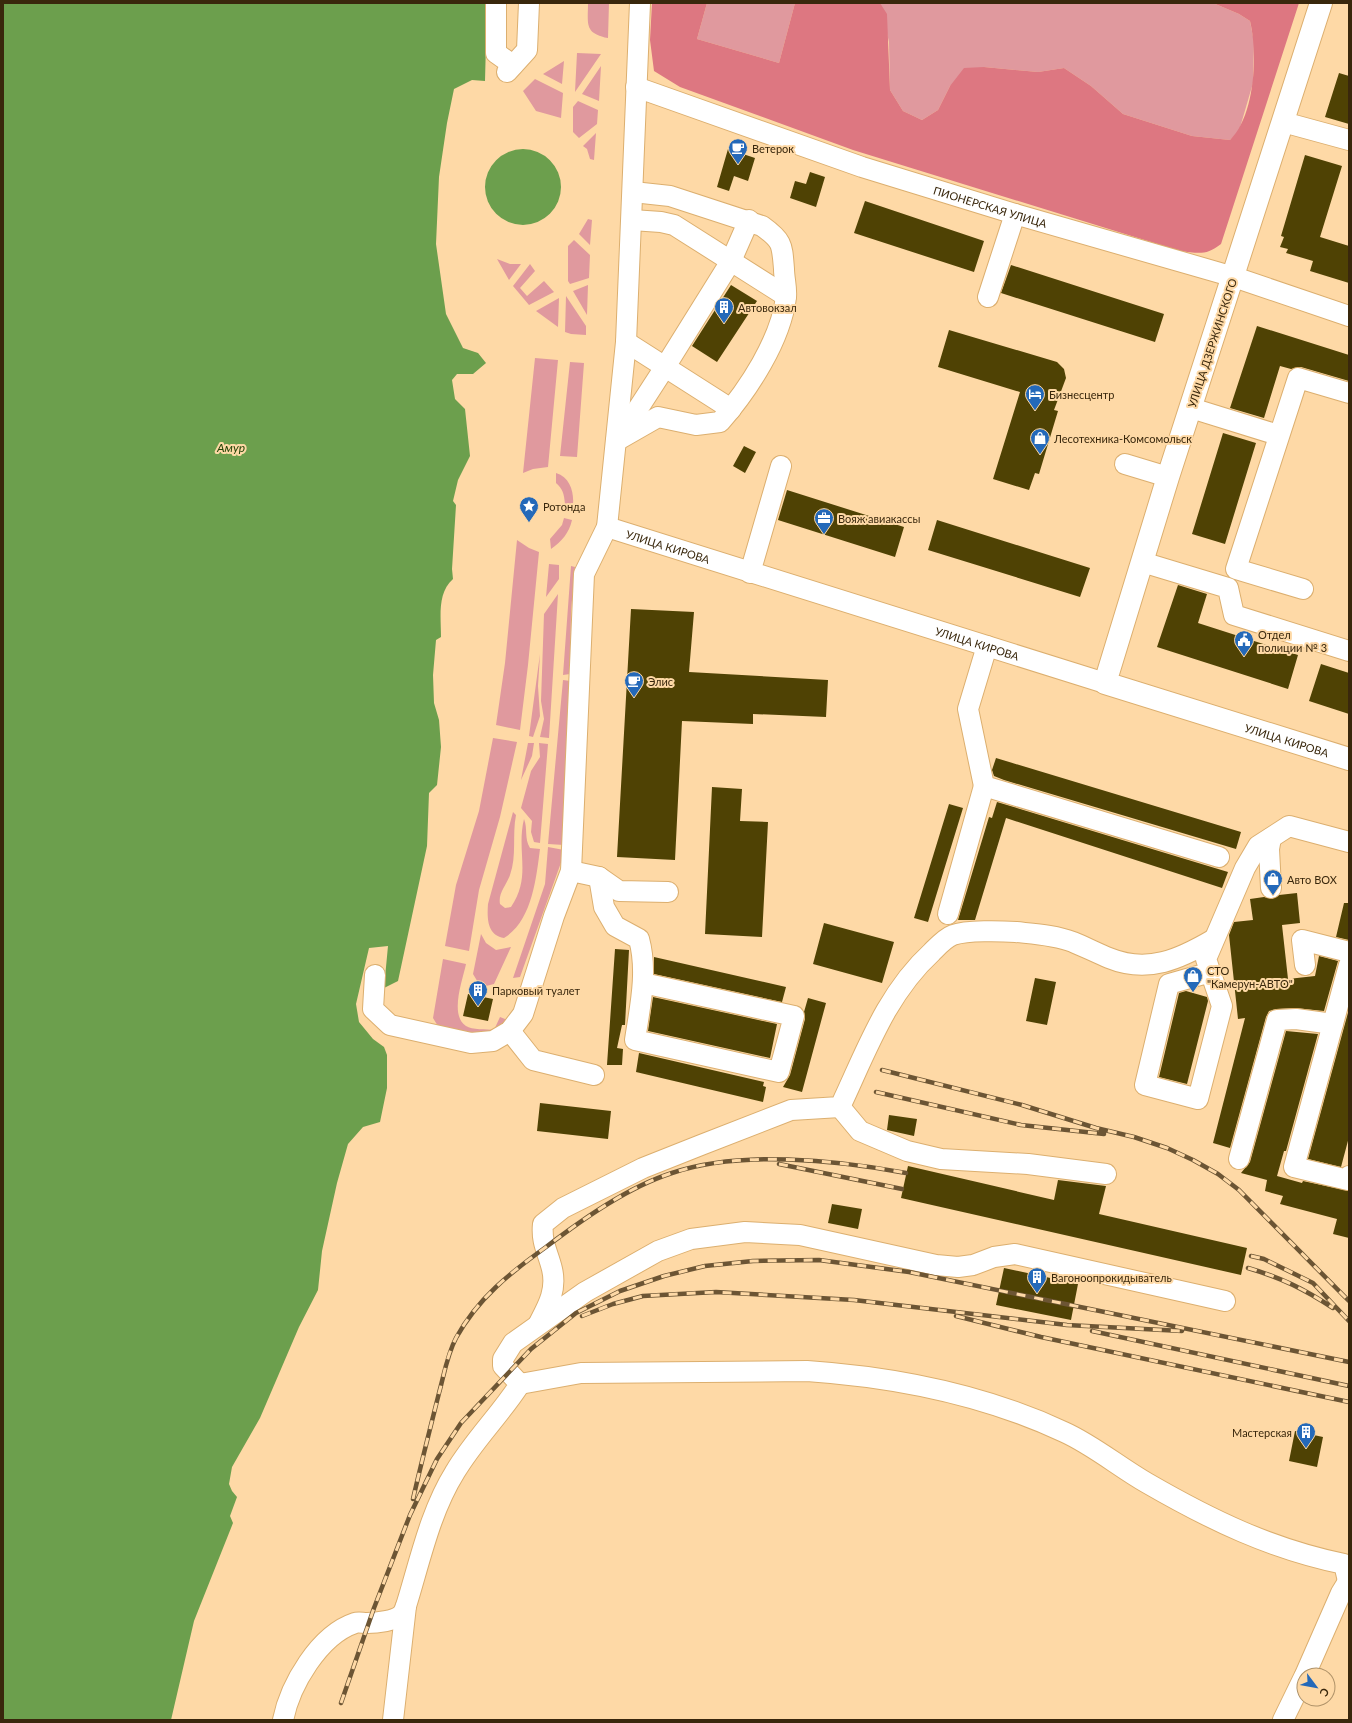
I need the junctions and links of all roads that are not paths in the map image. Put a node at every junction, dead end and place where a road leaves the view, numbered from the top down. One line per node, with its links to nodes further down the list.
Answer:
1 (496, 3): 2 (street)
2 (529, 3)
3 (640, 3): 5 (street)
4 (1321, 3): 6 (main road, УЛИЦА ДЗЕРЖИНСКОГО)
5 (636, 88): 8 (street); 9 (street, ПИОНЕРСКАЯ УЛИЦА)
6 (1283, 122): 7 (street); 13 (main road, УЛИЦА ДЗЕРЖИНСКОГО)
7 (1349, 140)
8 (633, 192): 10 (street); 11 (street)
9 (1014, 214): 13 (street, ПИОНЕРСКАЯ УЛИЦА); 15 (street)
10 (632, 220): 12 (street); 17 (street)
11 (749, 220): 12 (street); 14 (street)
12 (731, 261): 14 (street); 18 (street)
13 (1234, 277): 16 (street, ПИОНЕРСКАЯ УЛИЦА); 20 (main road, УЛИЦА ДЗЕРЖИНСКОГО)
14 (786, 296): 21 (street)
15 (988, 297)
16 (1349, 316)
17 (626, 342): 18 (street); 23 (street)
18 (666, 367): 21 (street); 23 (street)
19 (1349, 393): 22 (street)
20 (1191, 408): 22 (street); 26 (main road, УЛИЦА ДЗЕРЖИНСКОГО)
21 (731, 409): 23 (street)
22 (1278, 435): 30 (street)
23 (616, 441): 27 (street)
24 (1125, 464): 26 (street)
25 (781, 466): 29 (street)
26 (1168, 477): 28 (main road, УЛИЦА ДЗЕРЖИНСКОГО)
27 (606, 526): 29 (street, УЛИЦА КИРОВА); 39 (street)
28 (1142, 562): 32 (street); 33 (main road, УЛИЦА ДЗЕРЖИНСКОГО)
29 (750, 573): 31 (street, УЛИЦА КИРОВА)
30 (1303, 589)
31 (986, 646): 33 (street, УЛИЦА КИРОВА); 35 (street)
32 (1349, 651)
33 (1105, 683): 34 (main road, УЛИЦА КИРОВА)
34 (1349, 759)
35 (984, 786): 38 (street); 43 (street)
36 (1271, 838): 37 (street); 41 (street); 44 (street)
37 (1349, 842)
38 (1219, 857)
39 (571, 871): 40 (street); 52 (street)
40 (599, 877): 42 (street); 50 (street)
41 (1271, 888)
42 (668, 892)
43 (948, 914)
44 (1214, 939): 48 (street); 54 (street)
45 (1349, 952): 46 (street)
46 (1305, 964)
47 (1349, 965): 51 (street)
48 (1211, 972): 48 (street)
49 (375, 974): 52 (street)
50 (643, 983): 50 (street)
51 (1333, 1024): 55 (street); 57 (street)
52 (510, 1031): 53 (street)
53 (594, 1075)
54 (840, 1107): 56 (street); 59 (street)
55 (1239, 1159)
56 (1106, 1174)
57 (1349, 1176)
58 (1225, 1301): 59 (street)
59 (538, 1325): 60 (street)
60 (520, 1384): 61 (street); 62 (street)
61 (1347, 1571): 63 (street)
62 (406, 1606): 65 (street); 66 (street)
63 (1308, 1667)
64 (1296, 1693): 67 (street)
65 (283, 1720)
66 (393, 1720)
67 (1283, 1720)

